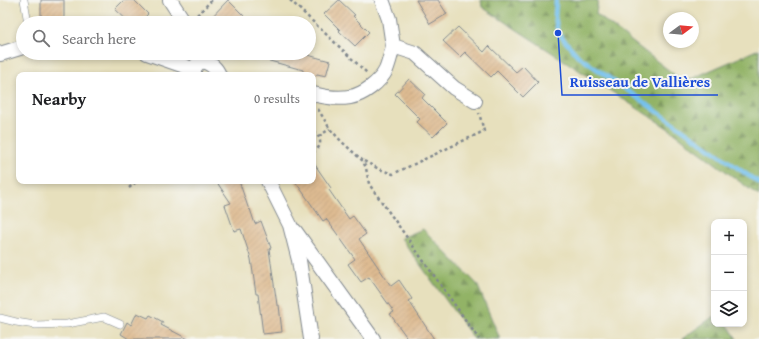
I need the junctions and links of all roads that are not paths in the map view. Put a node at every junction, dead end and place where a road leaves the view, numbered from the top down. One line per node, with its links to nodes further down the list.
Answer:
1 (24, 0): 4 (lane)
2 (170, 0): 5 (street)
3 (382, 0): 6 (street)
4 (27, 16)
5 (187, 16)
6 (393, 46): 12 (street); 13 (street)
7 (16, 50): 8 (street)
8 (0, 54)
9 (168, 60): 10 (street)
10 (197, 65): 11 (street)
11 (217, 72)
12 (316, 95)
13 (475, 101)
14 (270, 184): 15 (street)
15 (290, 225): 18 (street); 19 (street)
16 (0, 318): 17 (lane)
17 (120, 324)
18 (311, 339)
19 (373, 339)

